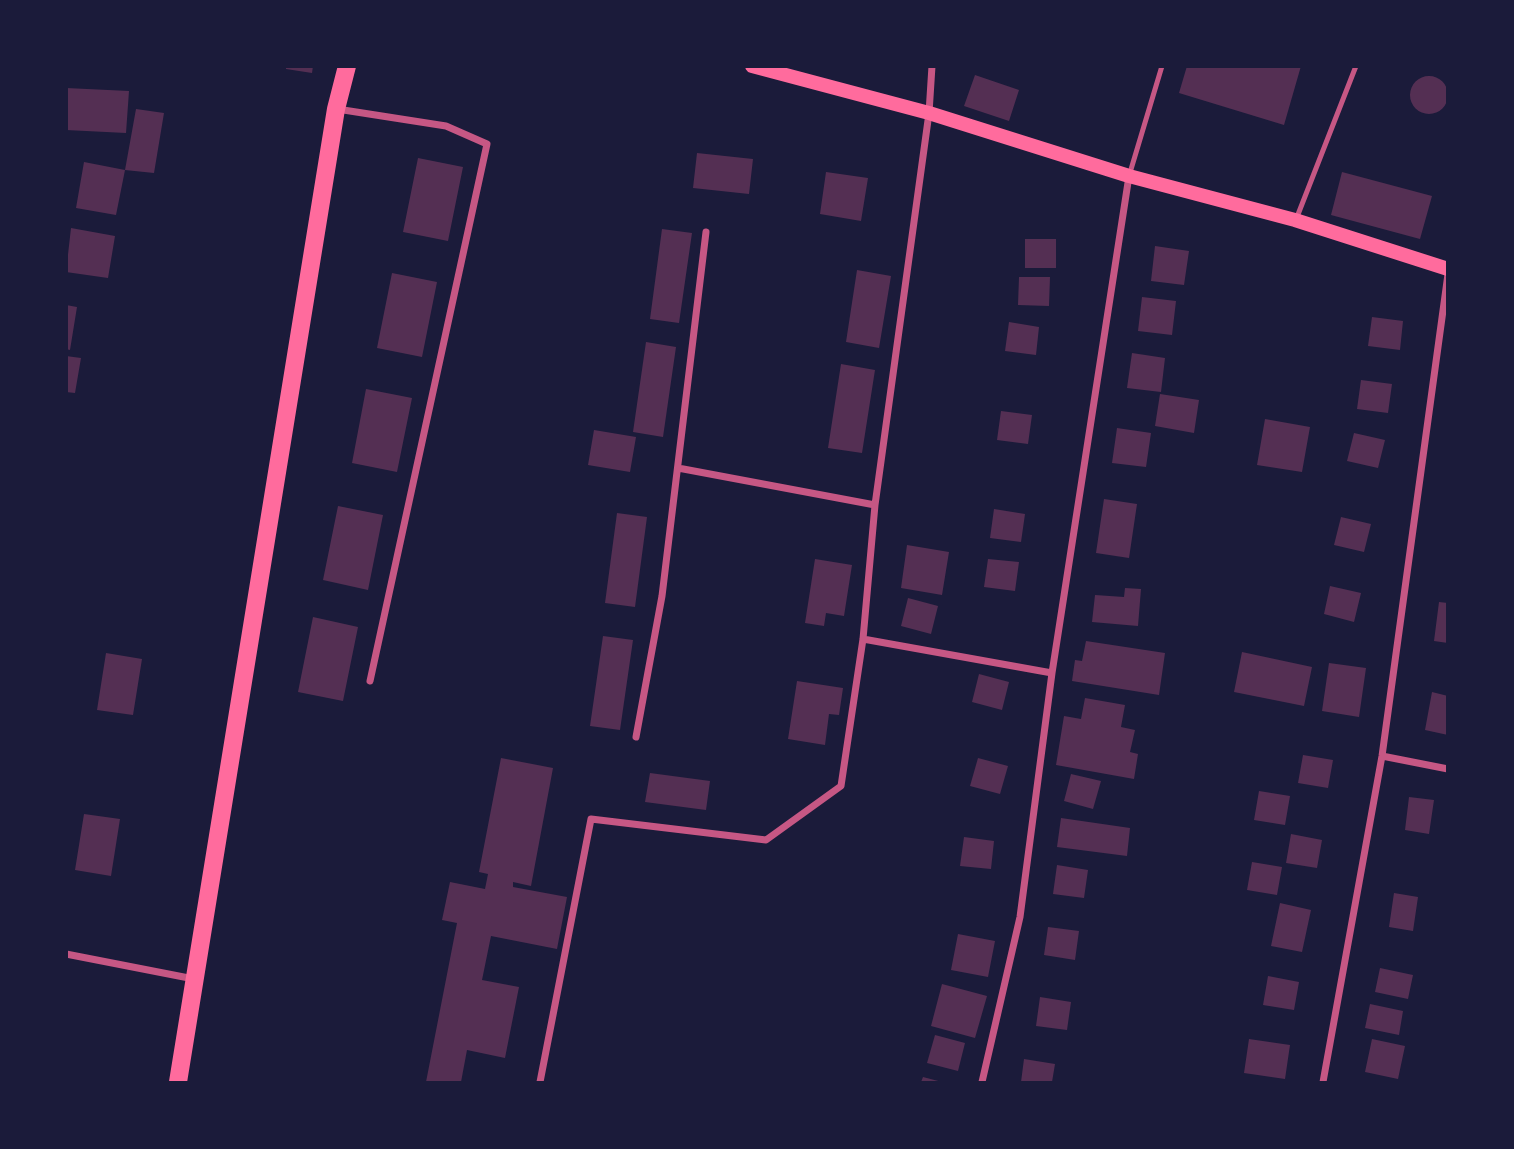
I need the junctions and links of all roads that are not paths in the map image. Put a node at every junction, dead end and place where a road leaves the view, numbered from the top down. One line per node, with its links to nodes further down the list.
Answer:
1 (347, 66): 6 (main road)
2 (752, 66): 7 (main road)
3 (932, 66): 7 (street)
4 (1163, 66): 8 (lane)
5 (1356, 66): 9 (lane)
6 (336, 109): 17 (street); 22 (main road)
7 (929, 113): 8 (main road); 14 (street)
8 (1129, 176): 9 (main road); 16 (street)
9 (1295, 220): 11 (main road)
10 (706, 232): 13 (street)
11 (1447, 269)
12 (1447, 274): 19 (street)
13 (678, 468): 14 (street); 18 (street)
14 (875, 505): 15 (street)
15 (863, 639): 16 (street); 24 (street)
16 (1052, 673): 25 (street)
17 (370, 681)
18 (636, 737)
19 (1382, 756): 20 (street); 26 (street)
20 (1447, 769)
21 (66, 954): 22 (street)
22 (195, 979): 23 (main road)
23 (178, 1083)
24 (540, 1083)
25 (982, 1083)
26 (1323, 1083)

